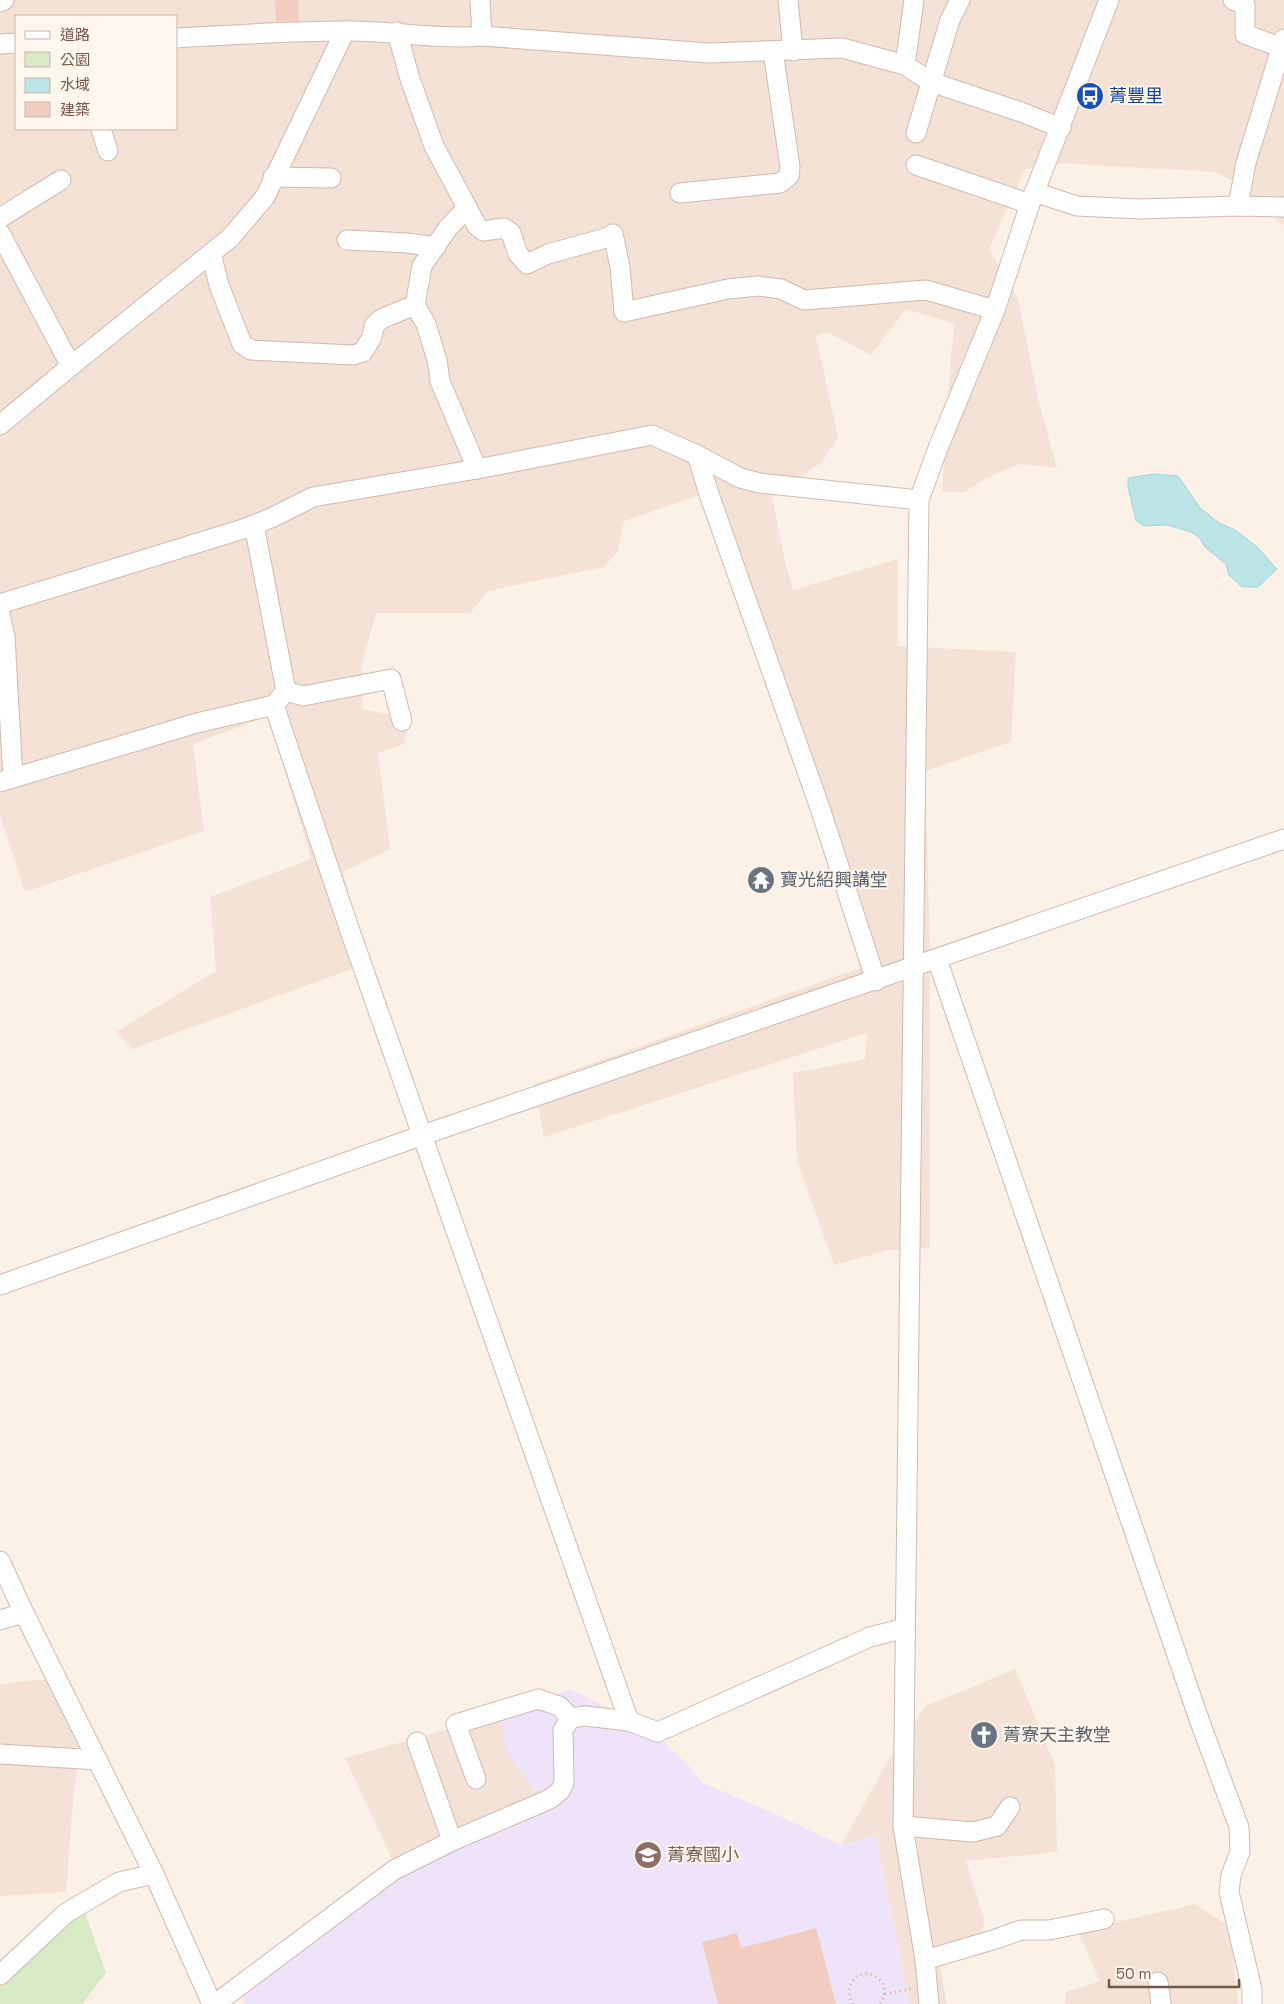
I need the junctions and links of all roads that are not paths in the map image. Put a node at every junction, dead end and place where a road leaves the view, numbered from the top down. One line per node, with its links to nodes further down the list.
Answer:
1 (4, 0): 8 (street)
2 (480, 0): 11 (street)
3 (788, 0): 16 (street)
4 (914, 0): 18 (street)
5 (960, 0): 19 (street)
6 (1109, 0): 20 (street)
7 (1233, 0): 14 (street)
8 (0, 2)
9 (345, 30): 10 (street); 12 (street); 25 (street)
10 (397, 32): 11 (street); 32 (street)
11 (482, 36): 17 (street)
12 (178, 38)
13 (15, 43): 15 (street)
14 (1283, 43): 30 (street)
15 (0, 44)
16 (793, 50): 17 (street); 18 (street)
17 (773, 51): 28 (street)
18 (905, 65): 19 (street)
19 (932, 82): 20 (street); 22 (street)
20 (1061, 128): 29 (street)
21 (101, 130): 23 (street)
22 (916, 133)
23 (108, 151)
24 (916, 165): 29 (street)
25 (273, 177): 26 (street); 37 (street)
26 (331, 178)
27 (61, 180): 33 (street)
28 (680, 193)
29 (1032, 198): 30 (street); 39 (street)
30 (1238, 206): 31 (street)
31 (1284, 206)
32 (467, 208): 36 (street); 39 (street)
33 (0, 218)
34 (0, 233): 40 (street)
35 (347, 240): 36 (street)
36 (436, 247): 38 (street)
37 (211, 252): 38 (street); 40 (street)
38 (415, 305): 43 (street)
39 (995, 310): 44 (street)
40 (71, 366): 41 (street)
41 (0, 425)
42 (697, 455): 43 (street); 44 (street); 54 (street)
43 (477, 469): 45 (street)
44 (919, 500): 53 (street)
45 (254, 525): 46 (street); 48 (street)
46 (0, 604)
47 (0, 614): 50 (street)
48 (280, 698): 49 (street); 50 (street); 55 (street)
49 (402, 721)
50 (7, 780)
51 (1284, 839): 52 (street)
52 (937, 959): 53 (street); 78 (street)
53 (912, 967): 54 (street); 60 (street)
54 (876, 981): 55 (street)
55 (423, 1135): 56 (street); 62 (street)
56 (0, 1285)
57 (0, 1561): 58 (street)
58 (24, 1613): 59 (street); 65 (street)
59 (0, 1620)
60 (905, 1628): 62 (street); 68 (street)
61 (571, 1718): 62 (street); 66 (street); 69 (street)
62 (629, 1721)
63 (417, 1742): 69 (street)
64 (0, 1754): 65 (street)
65 (98, 1760): 70 (street)
66 (476, 1779)
67 (1010, 1807): 68 (street)
68 (903, 1826): 72 (street)
69 (452, 1841): 75 (street)
70 (154, 1874): 73 (street); 75 (street)
71 (1104, 1919): 72 (street)
72 (925, 1960): 76 (street)
73 (0, 1975)
74 (1158, 1982): 77 (street)
75 (214, 2004)
76 (929, 2004)
77 (1161, 2004)
78 (1252, 2004)

